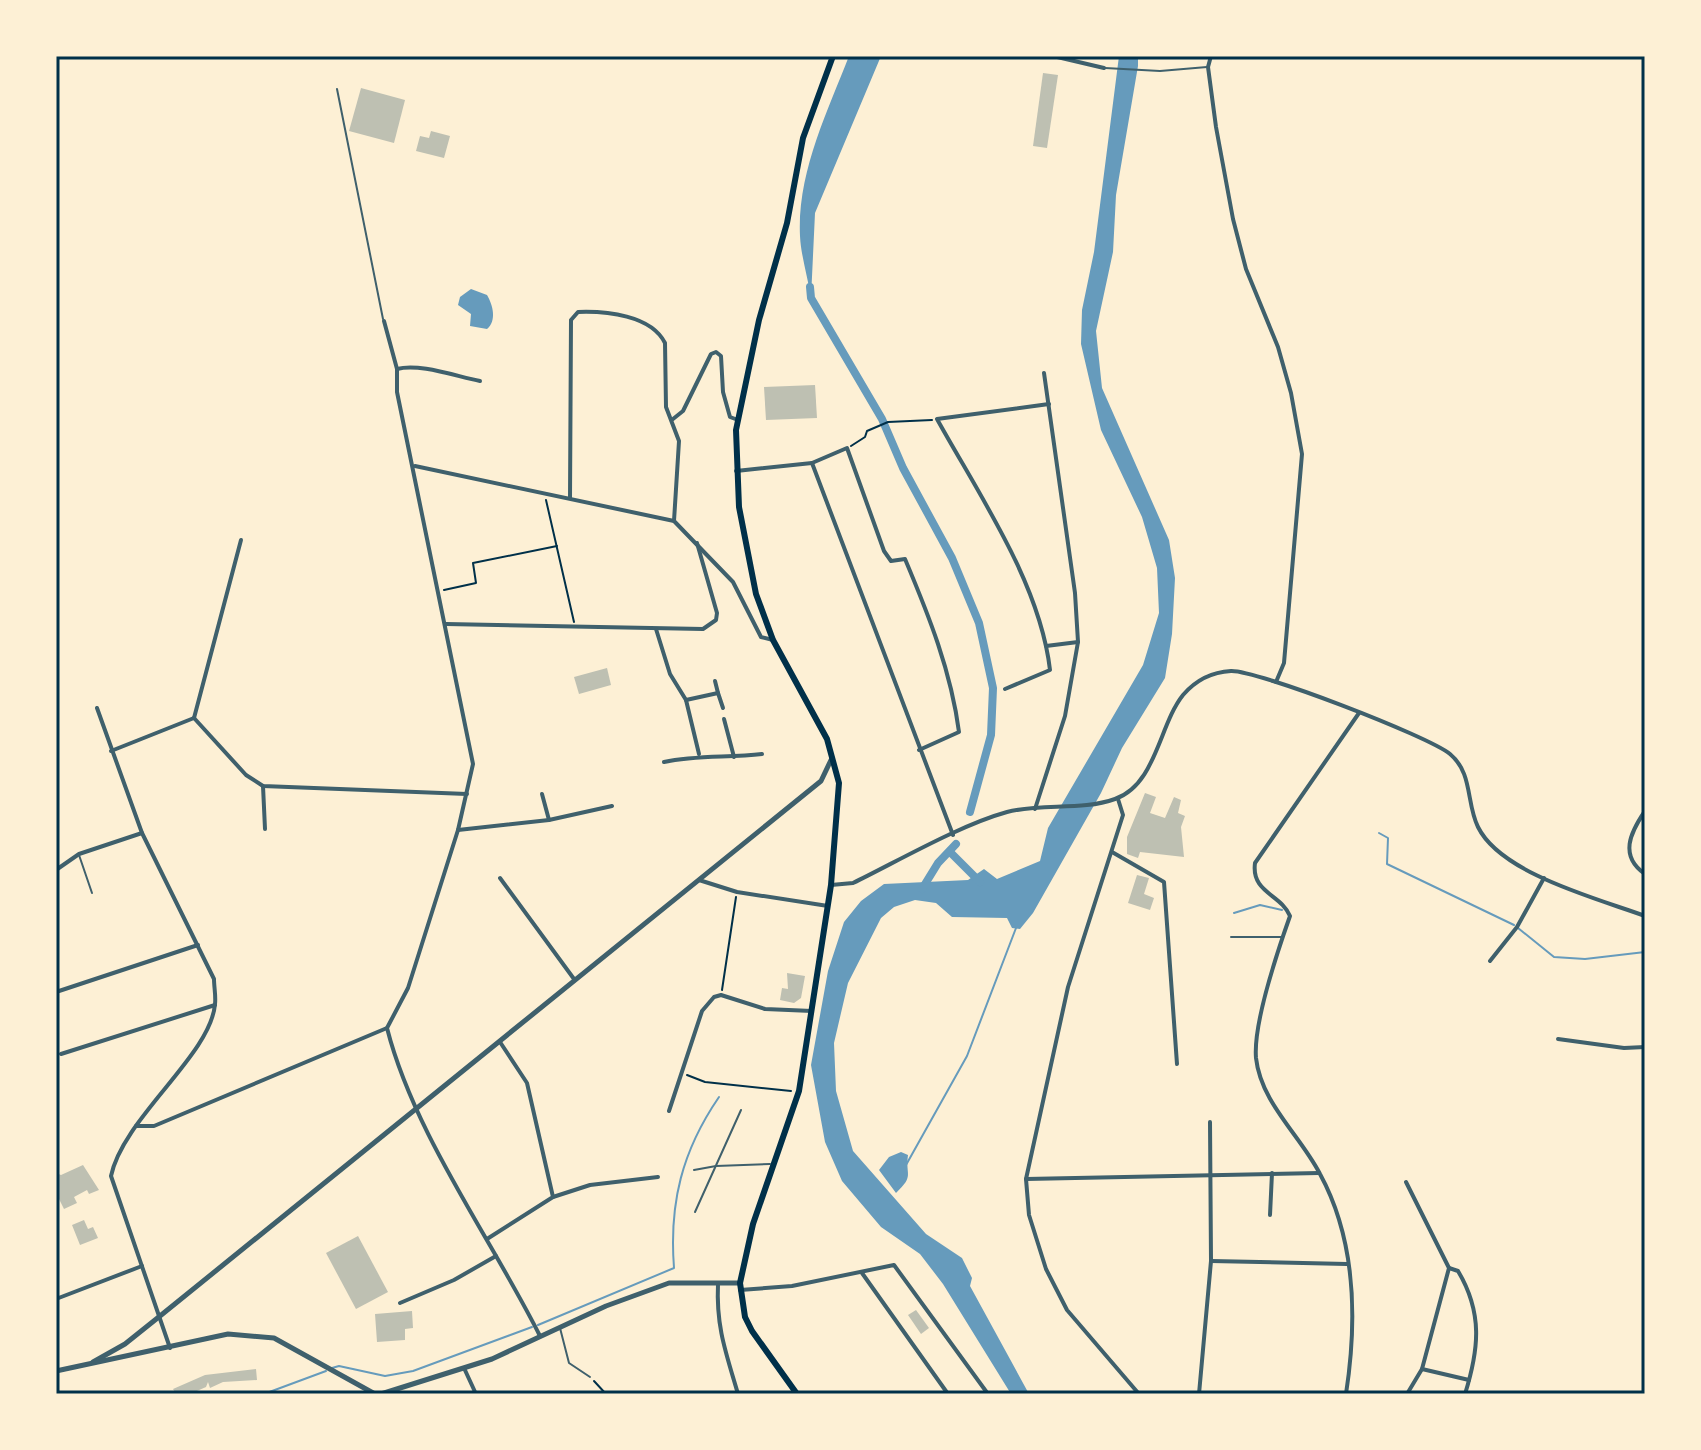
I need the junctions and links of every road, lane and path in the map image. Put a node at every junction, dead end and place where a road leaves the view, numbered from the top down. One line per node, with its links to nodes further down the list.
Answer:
1 (833, 56): 14 (main road)
2 (1053, 56): 5 (street)
3 (1211, 56): 4 (street)
4 (1208, 67): 5 (lane); 33 (street)
5 (1104, 68)
6 (337, 89): 7 (lane)
7 (384, 321): 8 (street)
8 (397, 369): 10 (street); 17 (street)
9 (1044, 373): 11 (street)
10 (480, 381)
11 (1049, 404): 13 (street); 30 (street)
12 (673, 419): 14 (street); 20 (street); 21 (street)
13 (937, 419): 15 (path); 31 (street)
14 (738, 420): 18 (main road)
15 (847, 448): 16 (street); 42 (street)
16 (812, 463): 18 (street); 42 (street)
17 (415, 466): 19 (street); 25 (street)
18 (736, 471): 29 (main road)
19 (544, 491): 20 (street); 24 (path)
20 (570, 498): 21 (street)
21 (674, 521): 23 (street)
22 (241, 540): 40 (street)
23 (697, 543): 28 (street); 29 (street)
24 (557, 546): 25 (path); 27 (path)
25 (440, 591): 26 (street)
26 (446, 624): 27 (street); 50 (street)
27 (576, 627): 28 (street)
28 (656, 629): 36 (street)
29 (773, 640): 47 (main road)
30 (1078, 642): 31 (street); 54 (street)
31 (1046, 646): 34 (street)
32 (715, 681): 35 (street)
33 (1276, 682): 39 (street); 52 (street)
34 (1005, 689)
35 (718, 693): 36 (street); 38 (street)
36 (686, 700): 44 (street)
37 (97, 708): 43 (street)
38 (723, 708)
39 (1359, 713): 66 (street); 74 (street)
40 (194, 718): 43 (street); 49 (street)
41 (724, 719): 46 (street)
42 (919, 750): 60 (street)
43 (111, 751): 59 (street)
44 (699, 754): 46 (street); 48 (street)
45 (762, 754): 46 (street)
46 (734, 757)
47 (831, 760): 67 (street); 68 (main road)
48 (664, 762)
49 (263, 786): 50 (street); 57 (street)
50 (467, 794): 58 (street)
51 (542, 794): 56 (street)
52 (1118, 799): 54 (street); 61 (street)
53 (612, 806): 56 (street)
54 (1035, 809): 60 (street)
55 (1645, 811): 64 (street)
56 (549, 820): 58 (street)
57 (265, 829)
58 (458, 830): 82 (street)
59 (142, 833): 62 (street); 75 (street)
60 (953, 835): 68 (street)
61 (1112, 852): 87 (street); 102 (street)
62 (79, 854): 63 (street); 70 (lane)
63 (56, 870)
64 (1645, 874)
65 (500, 878): 77 (street)
66 (1544, 878): 72 (street); 76 (street)
67 (699, 880): 69 (street); 77 (street)
68 (831, 885): 71 (main road)
69 (737, 892): 71 (street); 79 (path)
70 (92, 893)
71 (828, 906): 81 (main road)
72 (1645, 916)
73 (1231, 937): 74 (lane)
74 (1283, 937): 99 (street)
75 (198, 945): 78 (street); 80 (street)
76 (1490, 961)
77 (574, 979): 84 (street)
78 (56, 992)
79 (721, 995): 81 (street); 88 (street)
80 (215, 1005): 86 (street); 94 (street)
81 (812, 1011): 89 (main road)
82 (387, 1028): 90 (street); 94 (street)
83 (1558, 1039): 85 (street)
84 (500, 1042): 90 (street); 104 (street)
85 (1645, 1047)
86 (61, 1054)
87 (1177, 1064)
88 (682, 1073): 89 (path); 92 (street)
89 (799, 1091): 95 (main road)
90 (417, 1109): 107 (street); 118 (street)
91 (741, 1110): 96 (lane)
92 (669, 1111)
93 (1210, 1122): 100 (street)
94 (136, 1126): 111 (street)
95 (775, 1165): 96 (lane); 115 (main road)
96 (716, 1166): 97 (lane); 105 (lane)
97 (694, 1170)
98 (1272, 1173): 99 (street); 100 (street); 106 (street)
99 (1320, 1174): 110 (street)
100 (1209, 1175): 102 (street); 109 (street)
101 (658, 1177): 104 (street)
102 (1026, 1179): 135 (street)
103 (1406, 1182): 112 (street)
104 (553, 1197): 107 (street)
105 (695, 1212)
106 (1270, 1215)
107 (487, 1239): 108 (street)
108 (496, 1256): 117 (street); 120 (street)
109 (1211, 1261): 110 (street); 136 (street)
110 (1347, 1264): 137 (street)
111 (142, 1266): 116 (street); 118 (street)
112 (1449, 1268): 124 (street); 127 (street)
113 (862, 1273): 115 (street); 133 (street); 134 (street)
114 (718, 1283): 115 (street); 119 (street); 131 (street)
115 (740, 1286): 132 (main road)
116 (56, 1299)
117 (400, 1303)
118 (160, 1316): 121 (street); 122 (street)
119 (559, 1327): 120 (street); 126 (lane)
120 (538, 1332): 123 (street)
121 (170, 1348): 122 (street); 128 (street)
122 (93, 1362): 125 (street)
123 (464, 1368): 128 (street); 129 (street)
124 (1422, 1369): 127 (street); 138 (street)
125 (56, 1371)
126 (590, 1377): 130 (path)
127 (1469, 1380): 139 (street)
128 (378, 1394)
129 (476, 1394)
130 (606, 1394)
131 (738, 1394)
132 (797, 1394)
133 (948, 1394)
134 (988, 1394)
135 (1139, 1394)
136 (1199, 1394)
137 (1346, 1394)
138 (1407, 1394)
139 (1465, 1394)

